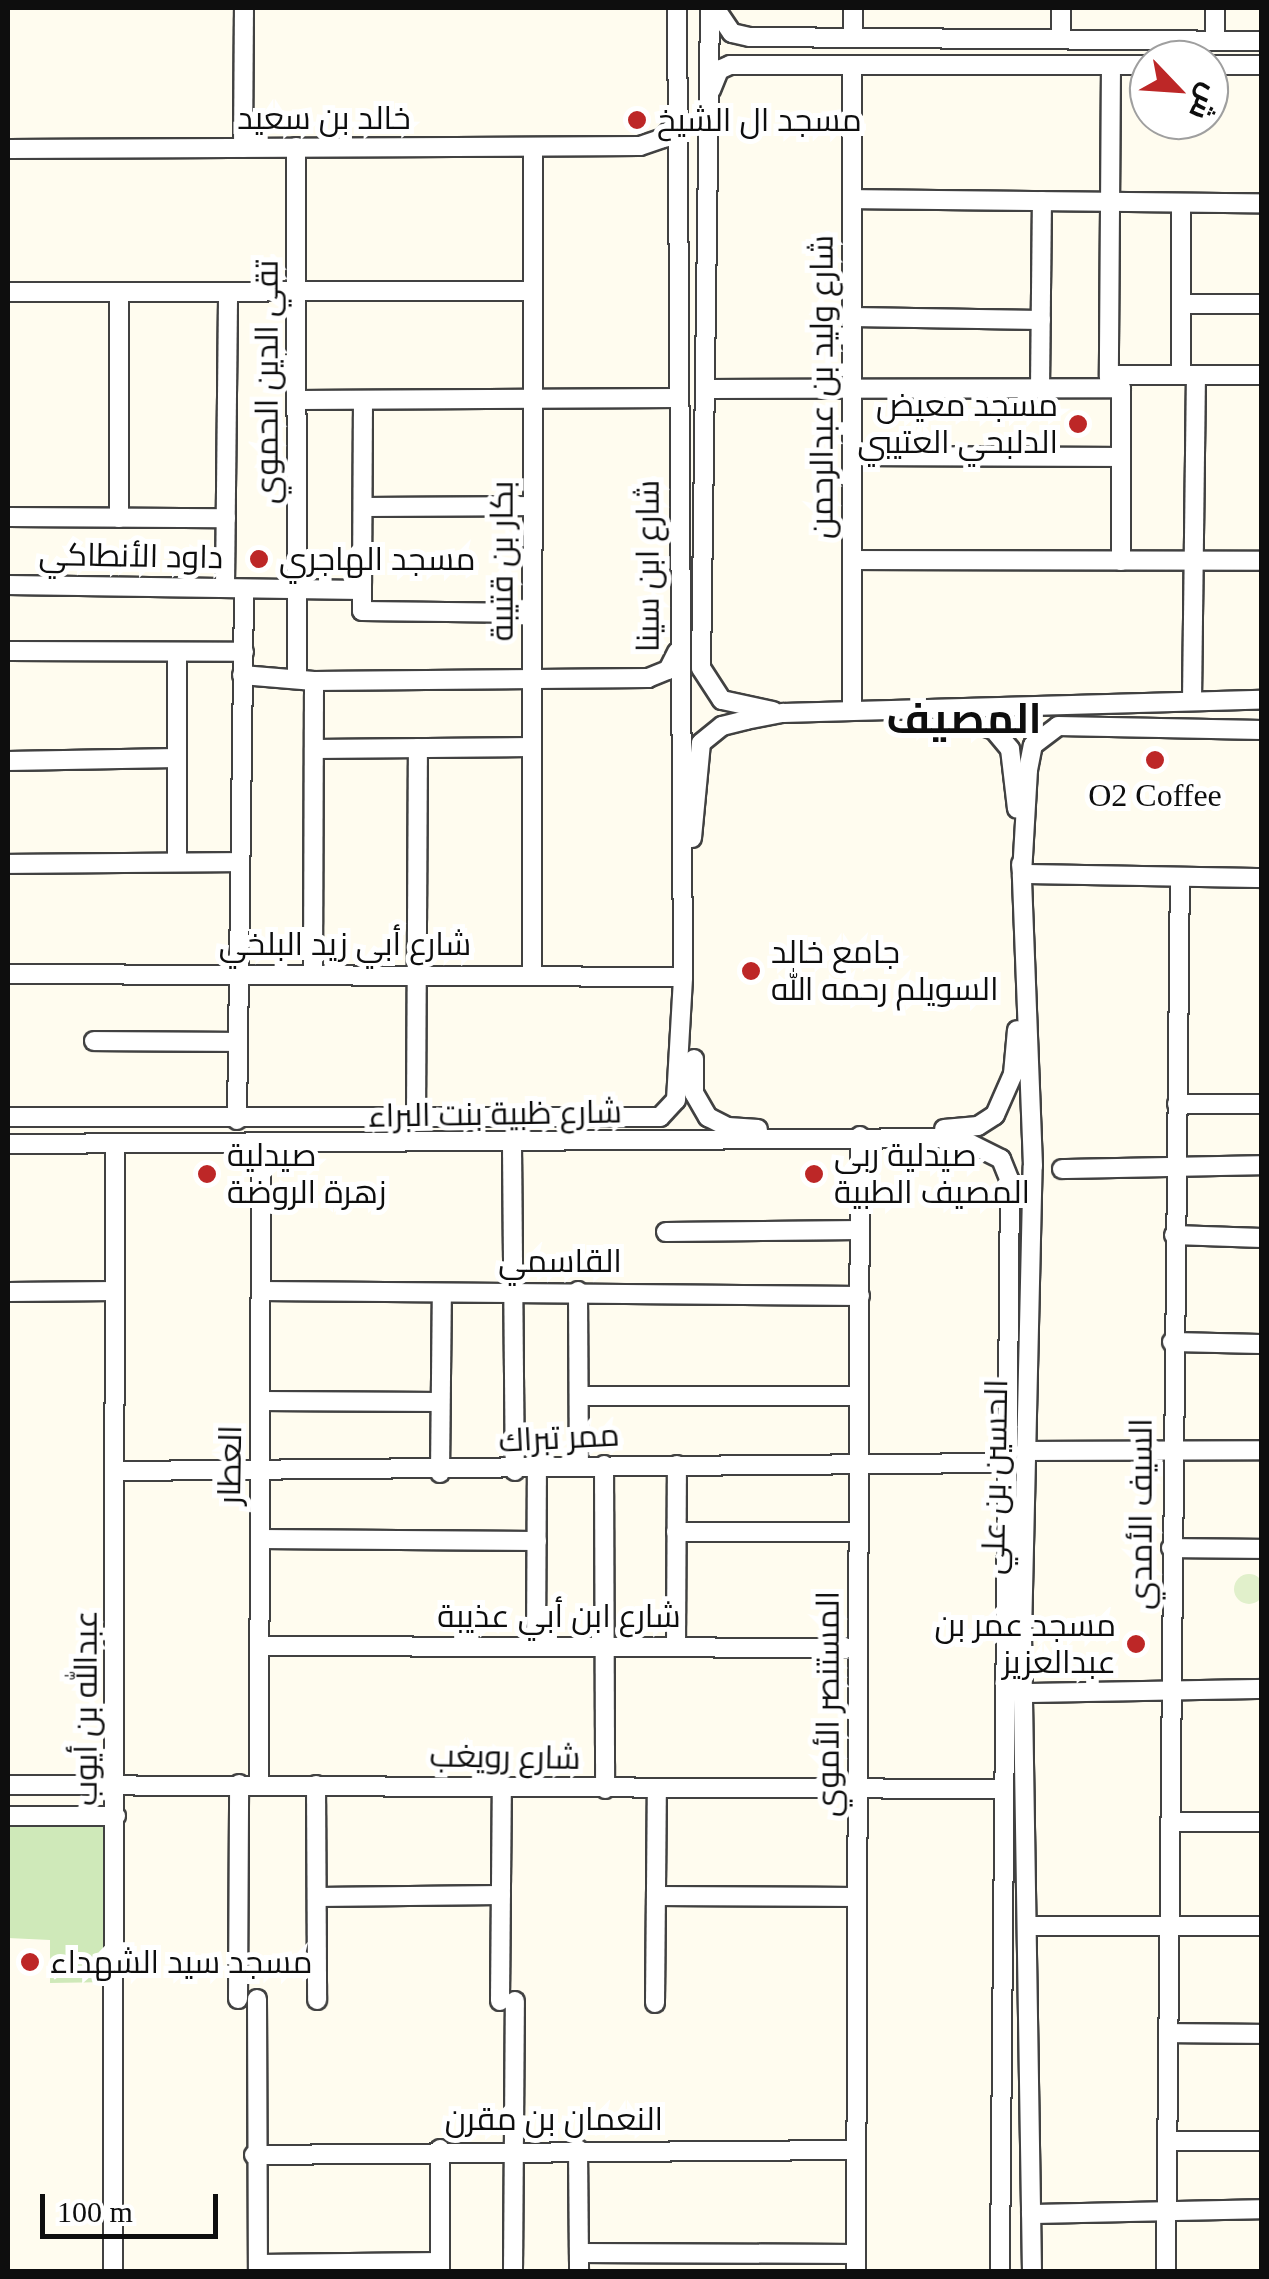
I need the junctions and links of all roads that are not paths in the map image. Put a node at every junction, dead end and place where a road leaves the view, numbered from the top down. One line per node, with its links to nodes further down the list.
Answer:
1 (244, 8): 25 (street)
2 (678, 8): 21 (street, شارع ابن سينا)
3 (713, 8): 7 (street); 20 (street, شارع ابن سينا)
4 (853, 8): 8 (street)
5 (1061, 8): 9 (street)
6 (1215, 8): 11 (street)
7 (750, 37): 8 (street); 14 (street)
8 (853, 38): 9 (street)
9 (1061, 39): 10 (street)
10 (1138, 40)
11 (1215, 40)
12 (1229, 41): 13 (street)
13 (1262, 41)
14 (748, 64): 15 (street); 20 (street)
15 (852, 64): 16 (street); 28 (street, شارع وليد بن عبدالرحمن)
16 (1111, 65): 17 (street); 30 (street)
17 (1129, 65)
18 (1229, 65): 19 (street)
19 (1262, 65)
20 (710, 95): 47 (street, شارع ابن سينا)
21 (677, 122): 22 (street); 27 (street, شارع ابن سينا)
22 (640, 146): 23 (street, خالد بن سعيد); 27 (street)
23 (534, 147): 26 (street, خالد بن سعيد); 34 (street, بكار بن قتيبة)
24 (8, 148): 25 (street, خالد بن سعيد)
25 (242, 148): 26 (street, خالد بن سعيد)
26 (296, 148): 33 (street, تقي الدين الحموي)
27 (678, 174): 48 (street, شارع ابن سينا)
28 (852, 200): 29 (street); 40 (street, شارع وليد بن عبدالرحمن)
29 (1042, 201): 30 (street); 41 (street)
30 (1110, 202): 31 (street); 44 (street)
31 (1182, 203): 32 (street); 38 (street)
32 (1262, 204)
33 (297, 291): 34 (street); 37 (street); 49 (street, تقي الدين الحموي)
34 (533, 291): 51 (street, بكار بن قتيبة)
35 (8, 292): 36 (street)
36 (119, 292): 37 (street); 59 (street)
37 (228, 292): 60 (street)
38 (1181, 304): 39 (street); 42 (street)
39 (1262, 304)
40 (852, 316): 41 (street); 45 (street, شارع وليد بن عبدالرحمن)
41 (1041, 320): 46 (street)
42 (1188, 375): 43 (street); 44 (street); 63 (street)
43 (1262, 375)
44 (1115, 382): 46 (street); 55 (street)
45 (852, 388): 46 (street); 47 (street); 54 (street, شارع وليد بن عبدالرحمن)
46 (1040, 388)
47 (706, 389): 52 (street, شارع ابن سينا)
48 (677, 398): 51 (street); 53 (street, شارع ابن سينا)
49 (298, 400): 50 (street); 68 (street, تقي الدين الحموي)
50 (363, 400): 51 (street); 57 (street)
51 (533, 400): 56 (street, بكار بن قتيبة)
52 (706, 453): 53 (street); 81 (street, شارع ابن سينا)
53 (678, 454): 73 (street, شارع ابن سينا)
54 (852, 456): 55 (street); 61 (street, شارع وليد بن عبدالرحمن)
55 (1121, 457): 62 (street)
56 (532, 506): 57 (street); 69 (street, بكار بن قتيبة)
57 (363, 507): 67 (street)
58 (8, 517): 59 (street)
59 (118, 518): 60 (street)
60 (226, 518): 66 (street)
61 (852, 560): 62 (street); 79 (street, شارع وليد بن عبدالرحمن)
62 (1121, 561): 63 (street)
63 (1194, 561): 64 (street); 77 (street)
64 (1262, 561)
65 (8, 584): 66 (street, داود الأنطاكي)
66 (235, 588): 68 (street, داود الأنطاكي); 72 (street)
67 (362, 590): 68 (street, داود الأنطاكي); 69 (street)
68 (298, 591): 75 (street, تقي الدين الحموي)
69 (532, 613): 76 (street, بكار بن قتيبة)
70 (8, 652): 71 (street)
71 (177, 652): 72 (street); 86 (street)
72 (244, 652): 74 (street)
73 (677, 652): 76 (street); 100 (street, شارع ابن سينا)
74 (242, 675): 75 (street); 89 (street)
75 (306, 678): 76 (street); 85 (street, تقي الدين الحموي)
76 (532, 680): 84 (street, بكار بن قتيبة)
77 (1192, 700): 78 (street); 80 (street)
78 (1262, 700)
79 (852, 710): 80 (street); 81 (street)
80 (933, 710): 91 (street)
81 (783, 713): 109 (street)
82 (1262, 730): 91 (street, الحسين بن علي)
83 (418, 748): 84 (street); 85 (street); 98 (street)
84 (531, 748): 99 (street, بكار بن قتيبة)
85 (314, 749): 95 (street, تقي الدين الحموي)
86 (177, 758): 87 (street); 88 (street)
87 (8, 761)
88 (177, 862): 89 (street); 90 (street)
89 (240, 862): 97 (street)
90 (8, 864)
91 (1022, 874): 92 (street); 94 (street, الحسين بن علي)
92 (1180, 877): 93 (street); 103 (street, السيف الأمدي)
93 (1262, 878)
94 (1024, 958): 109 (street); 137 (street, الحسين بن علي)
95 (313, 972): 97 (street, شارع أبي زيد البلخي); 98 (street, شارع أبي زيد البلخي)
96 (8, 974): 97 (street, شارع أبي زيد البلخي)
97 (239, 974): 102 (street)
98 (418, 974): 99 (street, شارع أبي زيد البلخي); 107 (street)
99 (532, 974): 100 (street, شارع أبي زيد البلخي)
100 (682, 976): 106 (street, شارع ابن سينا)
101 (94, 1040): 102 (street)
102 (238, 1042): 108 (street)
103 (1178, 1104): 104 (street); 115 (street, السيف الأمدي)
104 (1262, 1104)
105 (12, 1113): 108 (street, شارع ظبية بنت البراء)
106 (660, 1117): 107 (street, شارع ظبية بنت البراء)
107 (416, 1118): 108 (street, شارع ظبية بنت البراء)
108 (237, 1120)
109 (860, 1136): 110 (street, شارع ظبية بنت البراء); 114 (street, شارع ظبية بنت البراء); 118 (street, المستنصر الأموي)
110 (982, 1143): 140 (street, الحسين بن علي)
111 (8, 1144): 112 (street, شارع ظبية بنت البراء)
112 (114, 1144): 113 (street, شارع ظبية بنت البراء); 123 (street, عبدالله بن أيوب)
113 (261, 1144): 114 (street, شارع ظبية بنت البراء); 124 (street, العطار)
114 (512, 1146): 122 (street)
115 (1175, 1163): 116 (street); 117 (street); 120 (street, السيف الأمدي)
116 (1262, 1165)
117 (1062, 1169)
118 (860, 1230): 119 (street); 128 (street, المستنصر الأموي)
119 (666, 1232)
120 (1174, 1235): 121 (street); 129 (street, السيف الأمدي)
121 (1262, 1238)
122 (514, 1290): 125 (street, القاسمي); 127 (street, القاسمي); 145 (street)
123 (116, 1291): 126 (street); 144 (street, عبدالله بن أيوب)
124 (260, 1291): 127 (street, القاسمي); 133 (street, العطار)
125 (578, 1291): 128 (street, القاسمي); 131 (street)
126 (8, 1292)
127 (442, 1293): 134 (street)
128 (860, 1296): 132 (street, المستنصر الأموي)
129 (1172, 1342): 130 (street); 135 (street, السيف الأمدي)
130 (1262, 1344)
131 (581, 1396): 132 (street); 138 (street)
132 (858, 1396): 139 (street, المستنصر الأموي)
133 (261, 1401): 134 (street); 146 (street, العطار)
134 (440, 1402): 147 (street)
135 (1171, 1448): 136 (street); 137 (street); 152 (street, السيف الأمدي)
136 (1262, 1450)
137 (1025, 1451): 161 (street, الحسين بن علي)
138 (579, 1464): 141 (street, ممر تبراك); 143 (street, ممر تبراك)
139 (859, 1464): 140 (street, ممر تبراك); 142 (street, ممر تبراك); 149 (street, المستنصر الأموي)
140 (1004, 1464): 170 (street, الحسين بن علي)
141 (604, 1465): 142 (street, ممر تبراك); 157 (street)
142 (677, 1465): 148 (street)
143 (536, 1467): 145 (street, ممر تبراك); 151 (street)
144 (116, 1471): 146 (street, ممر تبراك); 163 (street, عبدالله بن أيوب)
145 (515, 1471): 147 (street, ممر تبراك)
146 (260, 1472): 147 (street, ممر تبراك); 150 (street, العطار)
147 (440, 1473)
148 (676, 1532): 149 (street); 154 (street)
149 (859, 1532): 158 (street, المستنصر الأموي)
150 (260, 1539): 151 (street); 155 (street, العطار)
151 (537, 1541): 156 (street)
152 (1171, 1548): 153 (street); 160 (street, السيف الأمدي)
153 (1262, 1549)
154 (676, 1644): 157 (street, شارع ابن أبي عذيبة); 158 (street, شارع ابن أبي عذيبة)
155 (260, 1646): 156 (street, شارع ابن أبي عذيبة); 164 (street, العطار)
156 (536, 1647): 157 (street, شارع ابن أبي عذيبة)
157 (605, 1647): 168 (street)
158 (858, 1648): 167 (street, المستنصر الأموي)
159 (1262, 1688): 160 (street)
160 (1171, 1689): 161 (street); 173 (street, السيف الأمدي)
161 (1024, 1694): 180 (street, الحسين بن علي)
162 (8, 1784): 163 (street, شارع رويغب)
163 (116, 1784): 164 (street, شارع رويغب); 172 (street, عبدالله بن أيوب)
164 (249, 1785): 165 (street, شارع رويغب); 182 (street, العطار)
165 (316, 1785): 166 (street, شارع رويغب); 177 (street)
166 (502, 1786): 168 (street, شارع رويغب); 175 (street)
167 (858, 1787): 169 (street, شارع رويغب); 170 (street, شارع رويغب); 178 (street, المستنصر الأموي)
168 (605, 1789): 169 (street, شارع رويغب)
169 (656, 1789): 176 (street)
170 (1002, 1789): 204 (street, الحسين بن علي)
171 (8, 1816): 172 (street)
172 (116, 1816): 202 (street, عبدالله بن أيوب)
173 (1170, 1822): 174 (street); 179 (street, السيف الأمدي)
174 (1262, 1822)
175 (501, 1894): 177 (street); 190 (street)
176 (656, 1896): 178 (street); 185 (street)
177 (317, 1897): 184 (street)
178 (855, 1898): 193 (street, المستنصر الأموي)
179 (1169, 1925): 180 (street); 181 (street); 186 (street, السيف الأمدي)
180 (1029, 1926): 197 (street, الحسين بن علي)
181 (1262, 1926)
182 (238, 1999)
183 (257, 1999): 194 (street)
184 (317, 2000)
185 (655, 2003)
186 (1168, 2033): 187 (street); 188 (street, السيف الأمدي)
187 (1262, 2034)
188 (1167, 2141): 189 (street); 196 (street, السيف الأمدي)
189 (1262, 2142)
190 (514, 2148): 191 (street, النعمان بن مقرن); 192 (street, النعمان بن مقرن); 203 (street)
191 (440, 2149): 194 (street, النعمان بن مقرن); 200 (street)
192 (578, 2149): 193 (street, النعمان بن مقرن); 198 (street)
193 (854, 2150): 199 (street, المستنصر الأموي)
194 (254, 2155): 201 (street)
195 (1262, 2210): 196 (street)
196 (1166, 2211): 197 (street); 206 (street, السيف الأمدي)
197 (1031, 2214): 205 (street, الحسين بن علي)
198 (579, 2262): 199 (street)
199 (856, 2263)
200 (440, 2266): 201 (street)
201 (258, 2268)
202 (113, 2272)
203 (513, 2272)
204 (1000, 2272)
205 (1032, 2272)
206 (1166, 2272)

